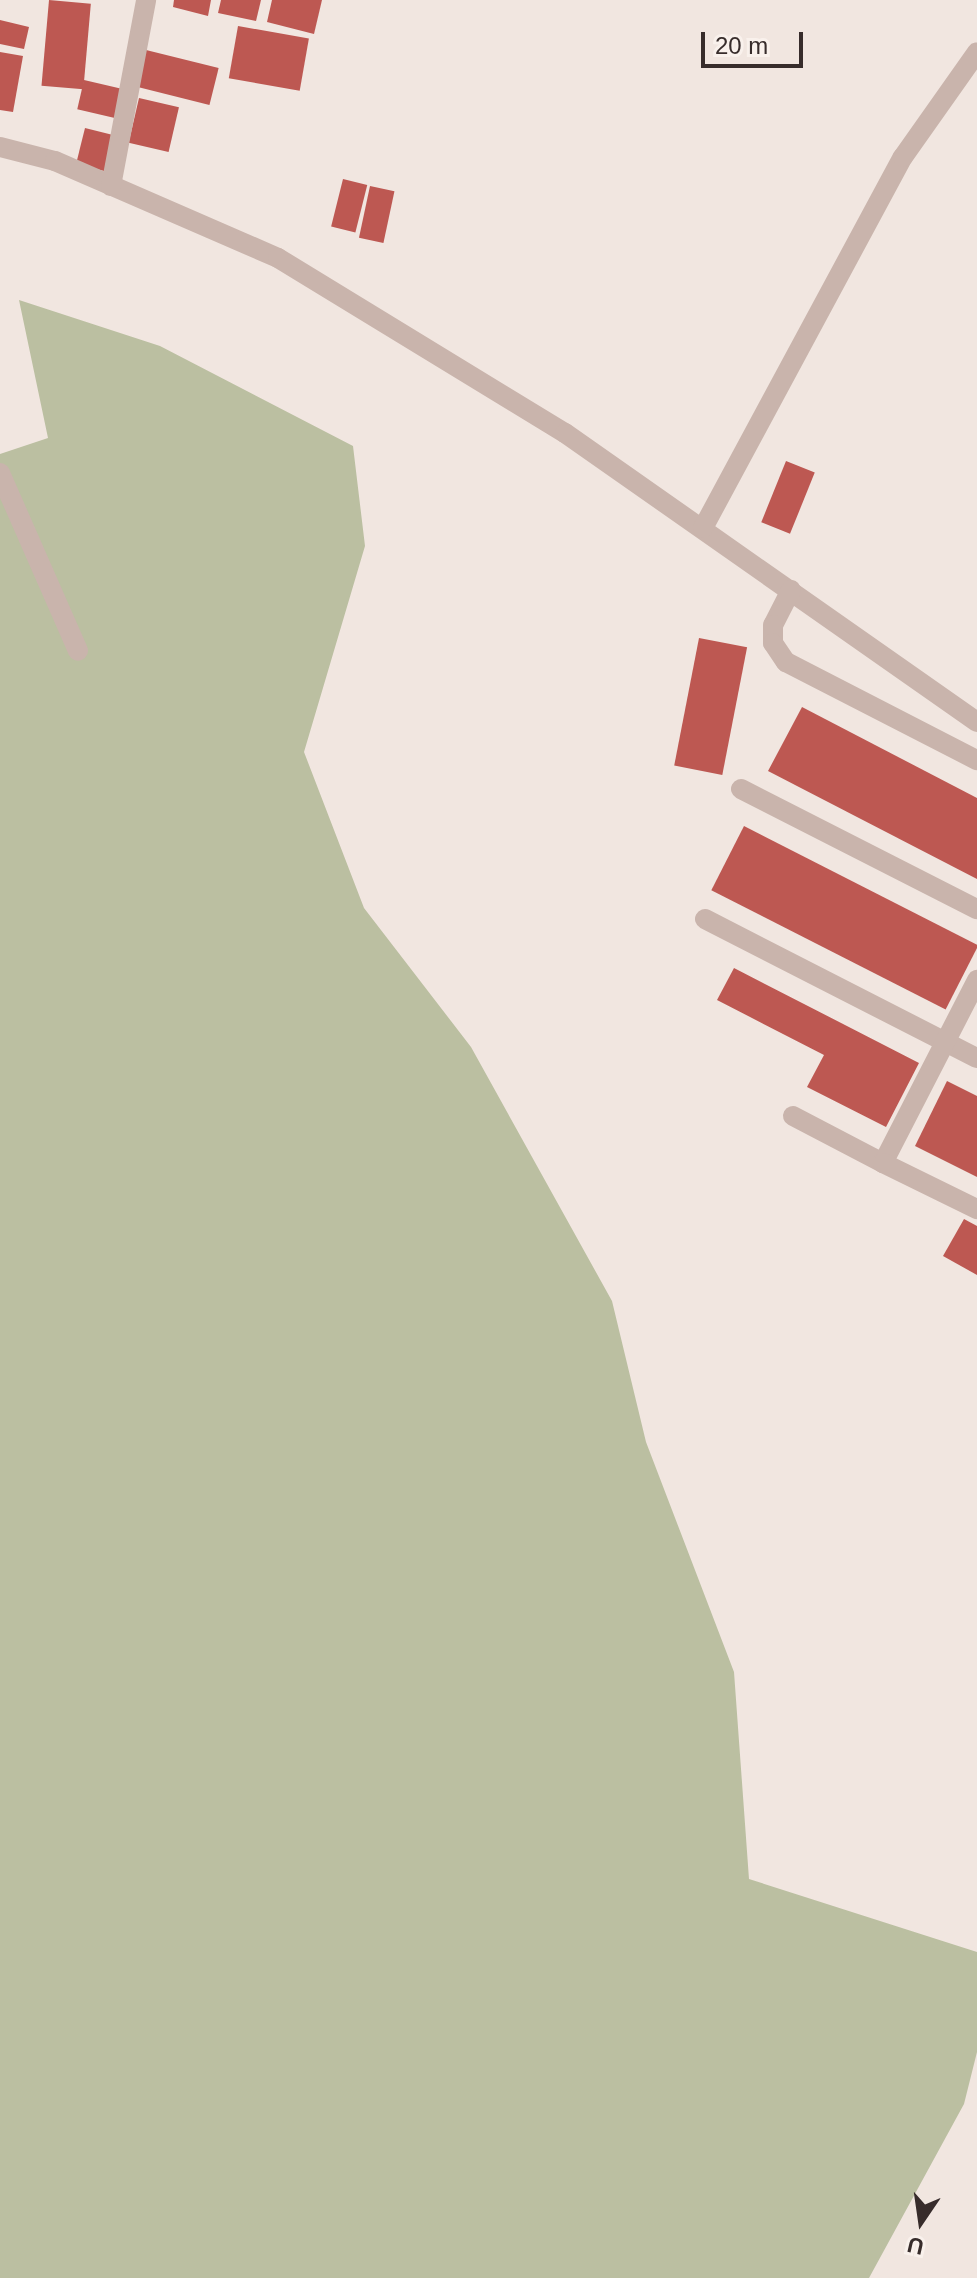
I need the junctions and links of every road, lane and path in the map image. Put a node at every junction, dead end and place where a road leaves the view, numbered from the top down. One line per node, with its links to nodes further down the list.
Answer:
1 (146, 0): 4 (street)
2 (977, 52): 6 (street)
3 (0, 147): 4 (street)
4 (111, 186): 6 (street)
5 (0, 473): 8 (street)
6 (703, 528): 7 (street)
7 (791, 590): 9 (street); 10 (street)
8 (78, 651)
9 (977, 722)
10 (977, 760)
11 (741, 789): 12 (street)
12 (977, 909)
13 (705, 919): 15 (street)
14 (977, 980): 15 (street)
15 (946, 1043): 16 (street); 18 (street)
16 (977, 1058)
17 (793, 1116): 18 (street)
18 (883, 1163): 19 (street)
19 (977, 1209)

